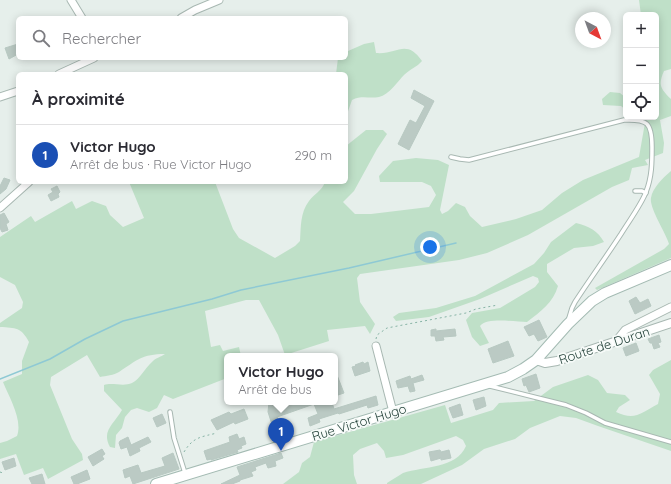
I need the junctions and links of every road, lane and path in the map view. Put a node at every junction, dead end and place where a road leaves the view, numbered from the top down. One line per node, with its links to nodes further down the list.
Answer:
1 (71, 0): 3 (street)
2 (219, 0): 4 (street)
3 (81, 16)
4 (185, 16)
5 (90, 60): 6 (street)
6 (77, 66): 7 (street); 8 (street)
7 (64, 72)
8 (78, 72)
9 (16, 92): 10 (street)
10 (0, 97)
11 (451, 157): 14 (lane)
12 (27, 184): 15 (street)
13 (635, 191): 14 (lane)
14 (646, 193): 20 (lane)
15 (0, 208)
16 (671, 265): 20 (main road, Rue Victor Hugo)
17 (498, 305): 22 (path)
18 (671, 307): 21 (street)
19 (671, 323): 21 (street, Route de Duran)
20 (568, 324): 23 (main road, Rue Victor Hugo)
21 (617, 340): 23 (street, Route de Duran)
22 (376, 346): 26 (street)
23 (536, 360): 24 (main road, Rue Victor Hugo)
24 (483, 384): 26 (main road, Rue Victor Hugo); 28 (lane)
25 (170, 412): 29 (lane)
26 (393, 412): 32 (main road, Rue Victor Hugo)
27 (216, 433): 29 (path)
28 (671, 442)
29 (180, 457): 32 (lane)
30 (0, 472): 31 (path)
31 (3, 473)
32 (186, 475): 33 (main road, Rue Victor Hugo)
33 (156, 484)

